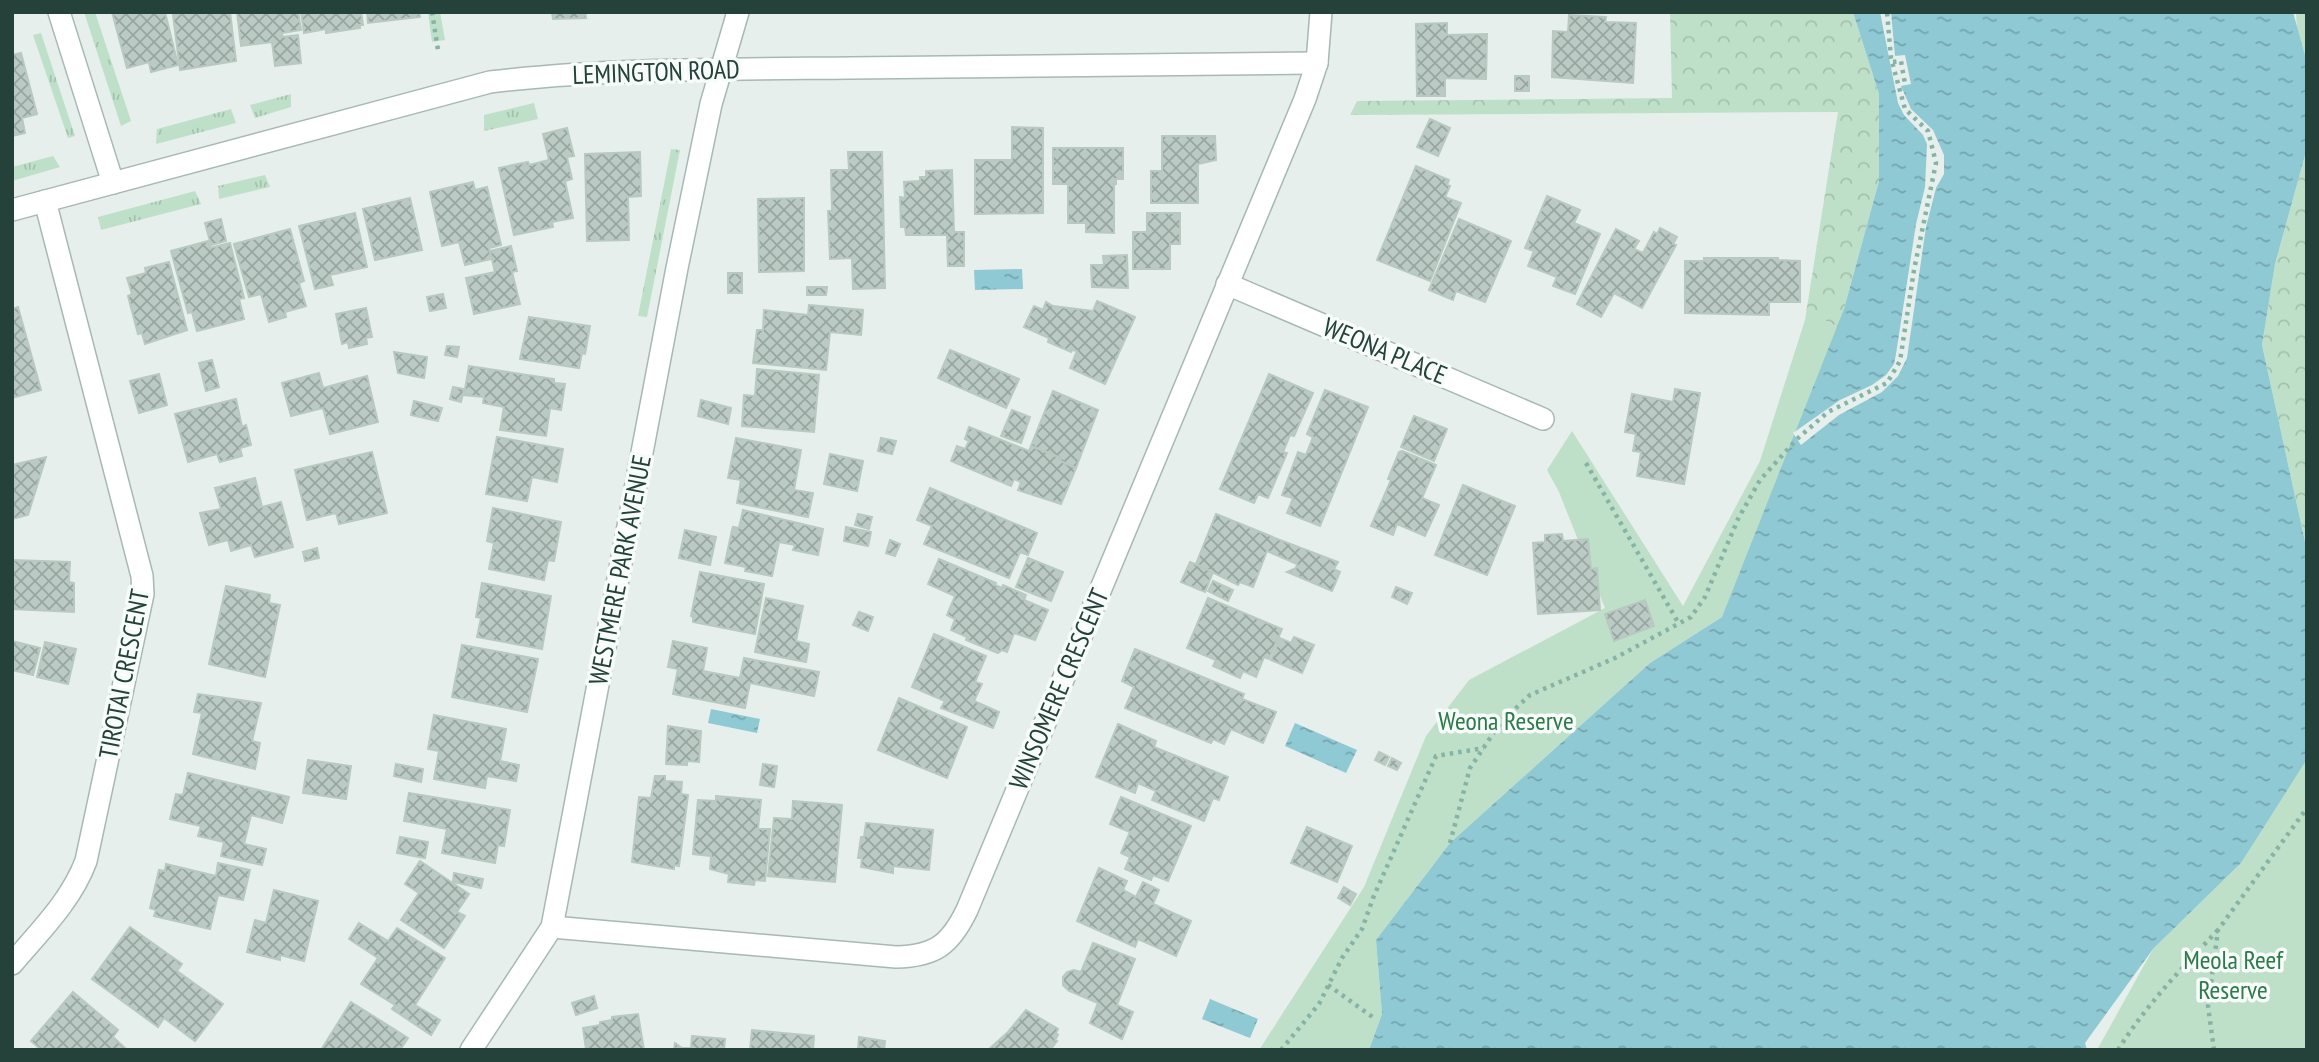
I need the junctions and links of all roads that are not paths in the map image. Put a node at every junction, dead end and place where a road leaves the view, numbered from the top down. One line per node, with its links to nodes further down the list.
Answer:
1 (59, 12): 6 (street)
2 (738, 12): 5 (street, WESTMERE PARK AVENUE)
3 (1321, 12): 4 (street, WINSOMERE CRESCENT)
4 (1317, 64): 5 (street, LEMINGTON ROAD); 9 (street, WINSOMERE CRESCENT)
5 (720, 69): 6 (street, LEMINGTON ROAD); 11 (street, WESTMERE PARK AVENUE)
6 (113, 183): 7 (street, LEMINGTON ROAD)
7 (45, 201): 8 (street, LEMINGTON ROAD); 12 (street, TIROTAI CRESCENT)
8 (12, 210)
9 (1227, 284): 10 (street, WEONA PLACE); 11 (street, WINSOMERE CRESCENT)
10 (1543, 419)
11 (552, 927): 13 (street, WESTMERE PARK AVENUE)
12 (12, 964)
13 (471, 1050)

